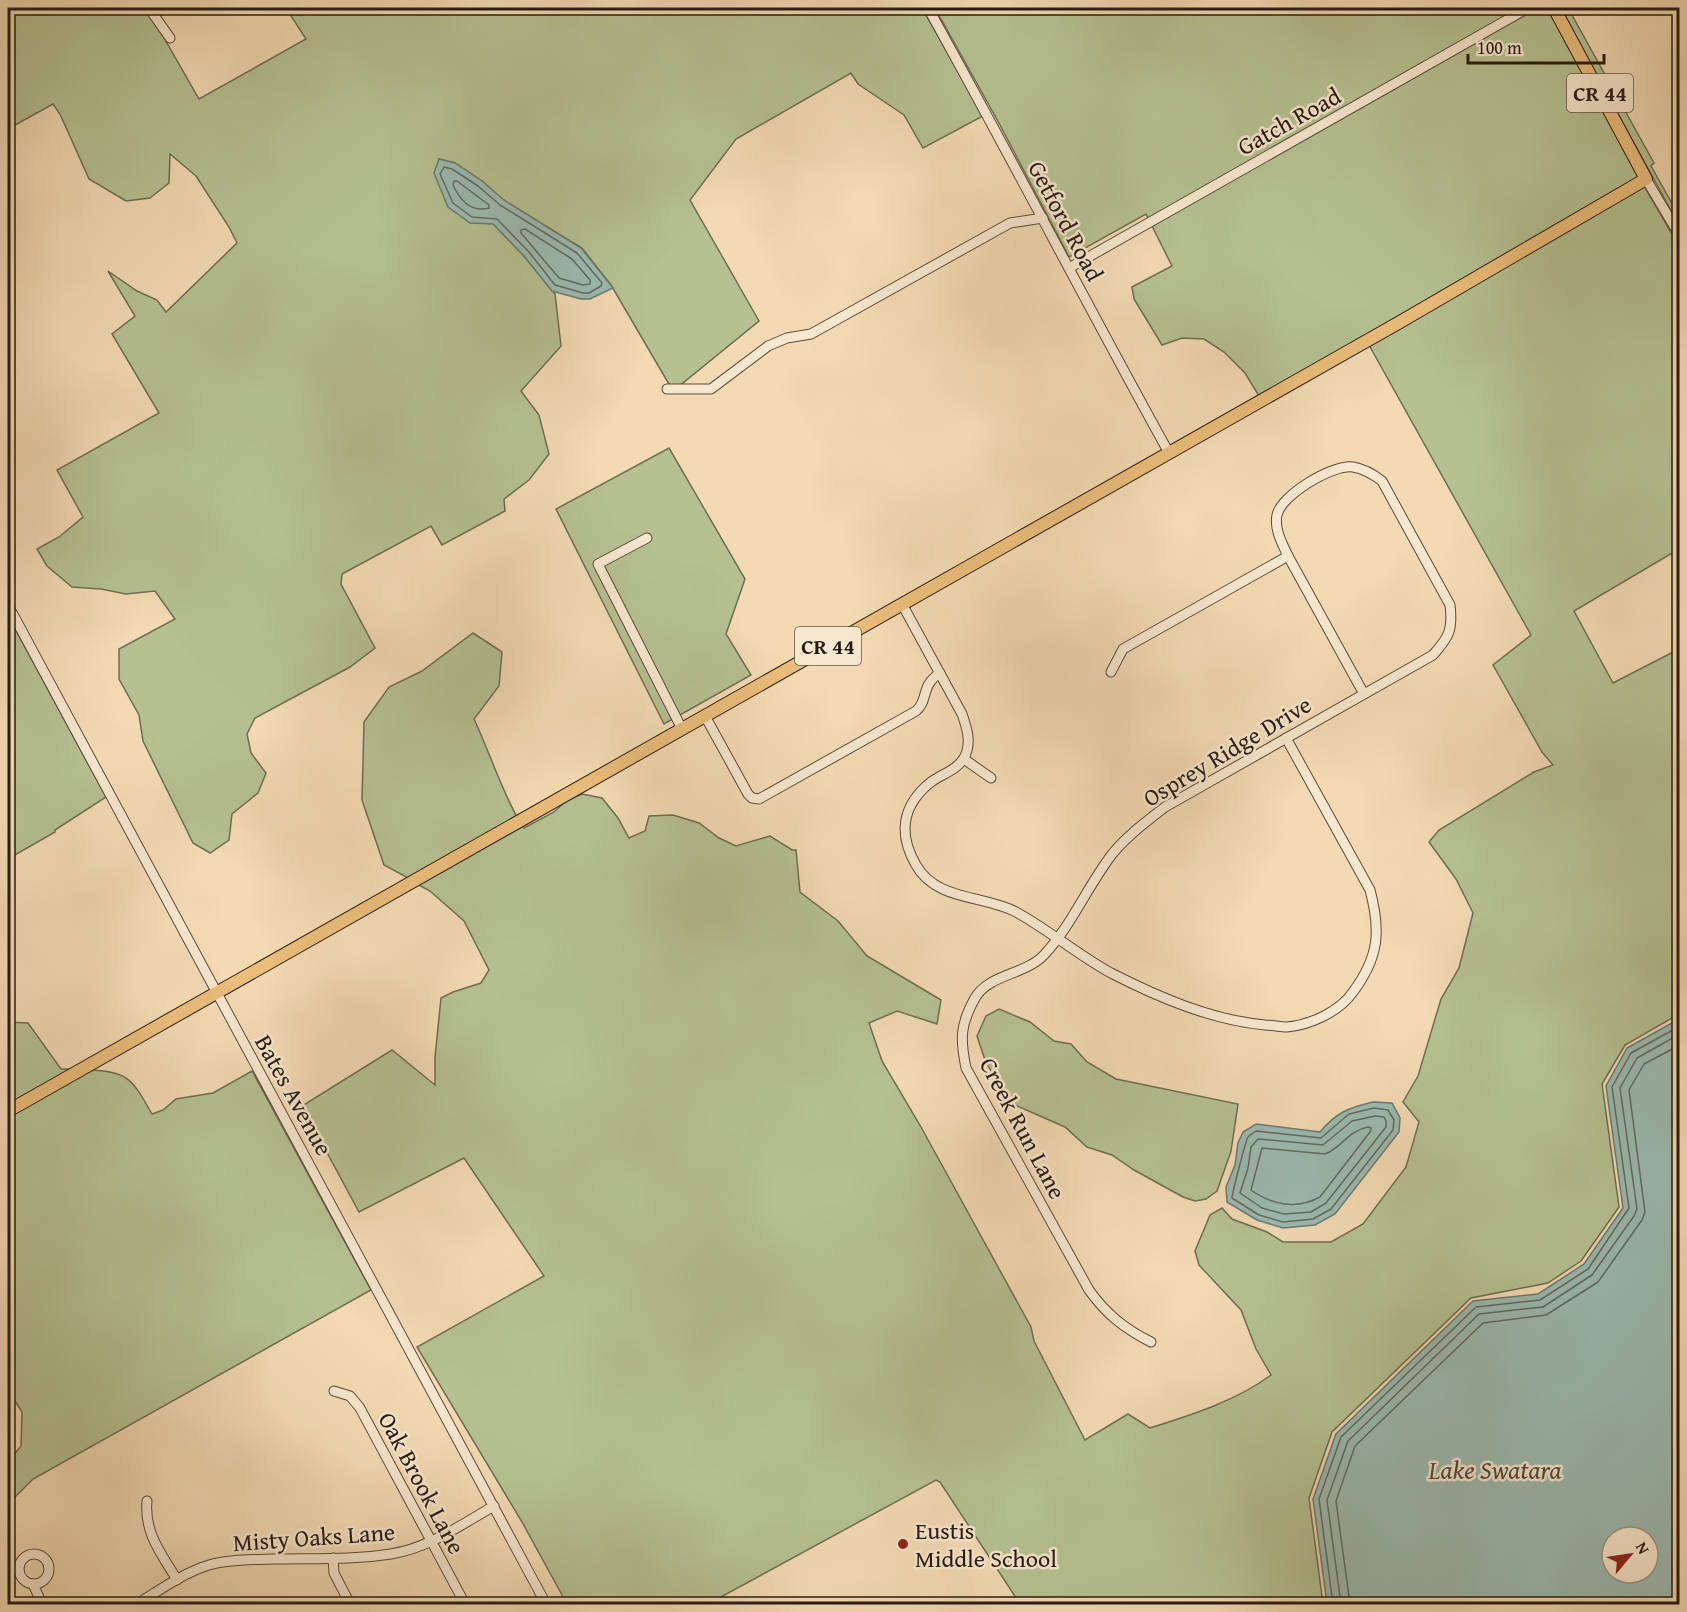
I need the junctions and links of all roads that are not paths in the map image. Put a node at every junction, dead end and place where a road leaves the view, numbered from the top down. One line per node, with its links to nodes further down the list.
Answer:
1 (148, 8): 5 (street)
2 (928, 8): 7 (street, Getford Road)
3 (1528, 8): 9 (street, Gatch Road)
4 (1554, 8): 6 (main road, CR 44)
5 (170, 38)
6 (1646, 179): 8 (street); 11 (main road, CR 44)
7 (1042, 218): 9 (street, Getford Road); 10 (street)
8 (1680, 236)
9 (1069, 268): 11 (street, Getford Road)
10 (668, 388)
11 (1168, 453): 14 (main road, CR 44)
12 (647, 538): 20 (street)
13 (1288, 556): 16 (street); 18 (street, Osprey Ridge Drive); 18 (street, Osprey Ridge Drive)
14 (902, 604): 17 (street); 19 (main road, CR 44)
15 (8, 605): 25 (street, Bates Avenue)
16 (1111, 672)
17 (939, 673): 19 (street); 22 (street)
18 (1364, 694): 21 (street, Osprey Ridge Drive)
19 (705, 716): 20 (main road, CR 44)
20 (682, 729): 25 (main road, CR 44)
21 (1286, 738): 24 (street, Osprey Ridge Drive); 24 (street)
22 (964, 759): 23 (street); 24 (street)
23 (991, 778)
24 (1057, 940): 27 (street, Creek Run Lane)
25 (216, 994): 26 (main road, CR 44); 30 (street, Bates Avenue)
26 (8, 1111)
27 (1151, 1342)
28 (334, 1391): 31 (street, Oak Brook Lane)
29 (147, 1501): 33 (street)
30 (495, 1506): 31 (street, Misty Oaks Lane); 39 (street, Bates Avenue)
31 (431, 1542): 32 (street, Misty Oaks Lane); 38 (street, Oak Brook Lane)
32 (333, 1558): 33 (street, Misty Oaks Lane); 37 (street)
33 (177, 1580): 36 (street, Misty Oaks Lane)
34 (33, 1584): 35 (street)
35 (42, 1605)
36 (137, 1605)
37 (350, 1605)
38 (465, 1605)
39 (546, 1605)

